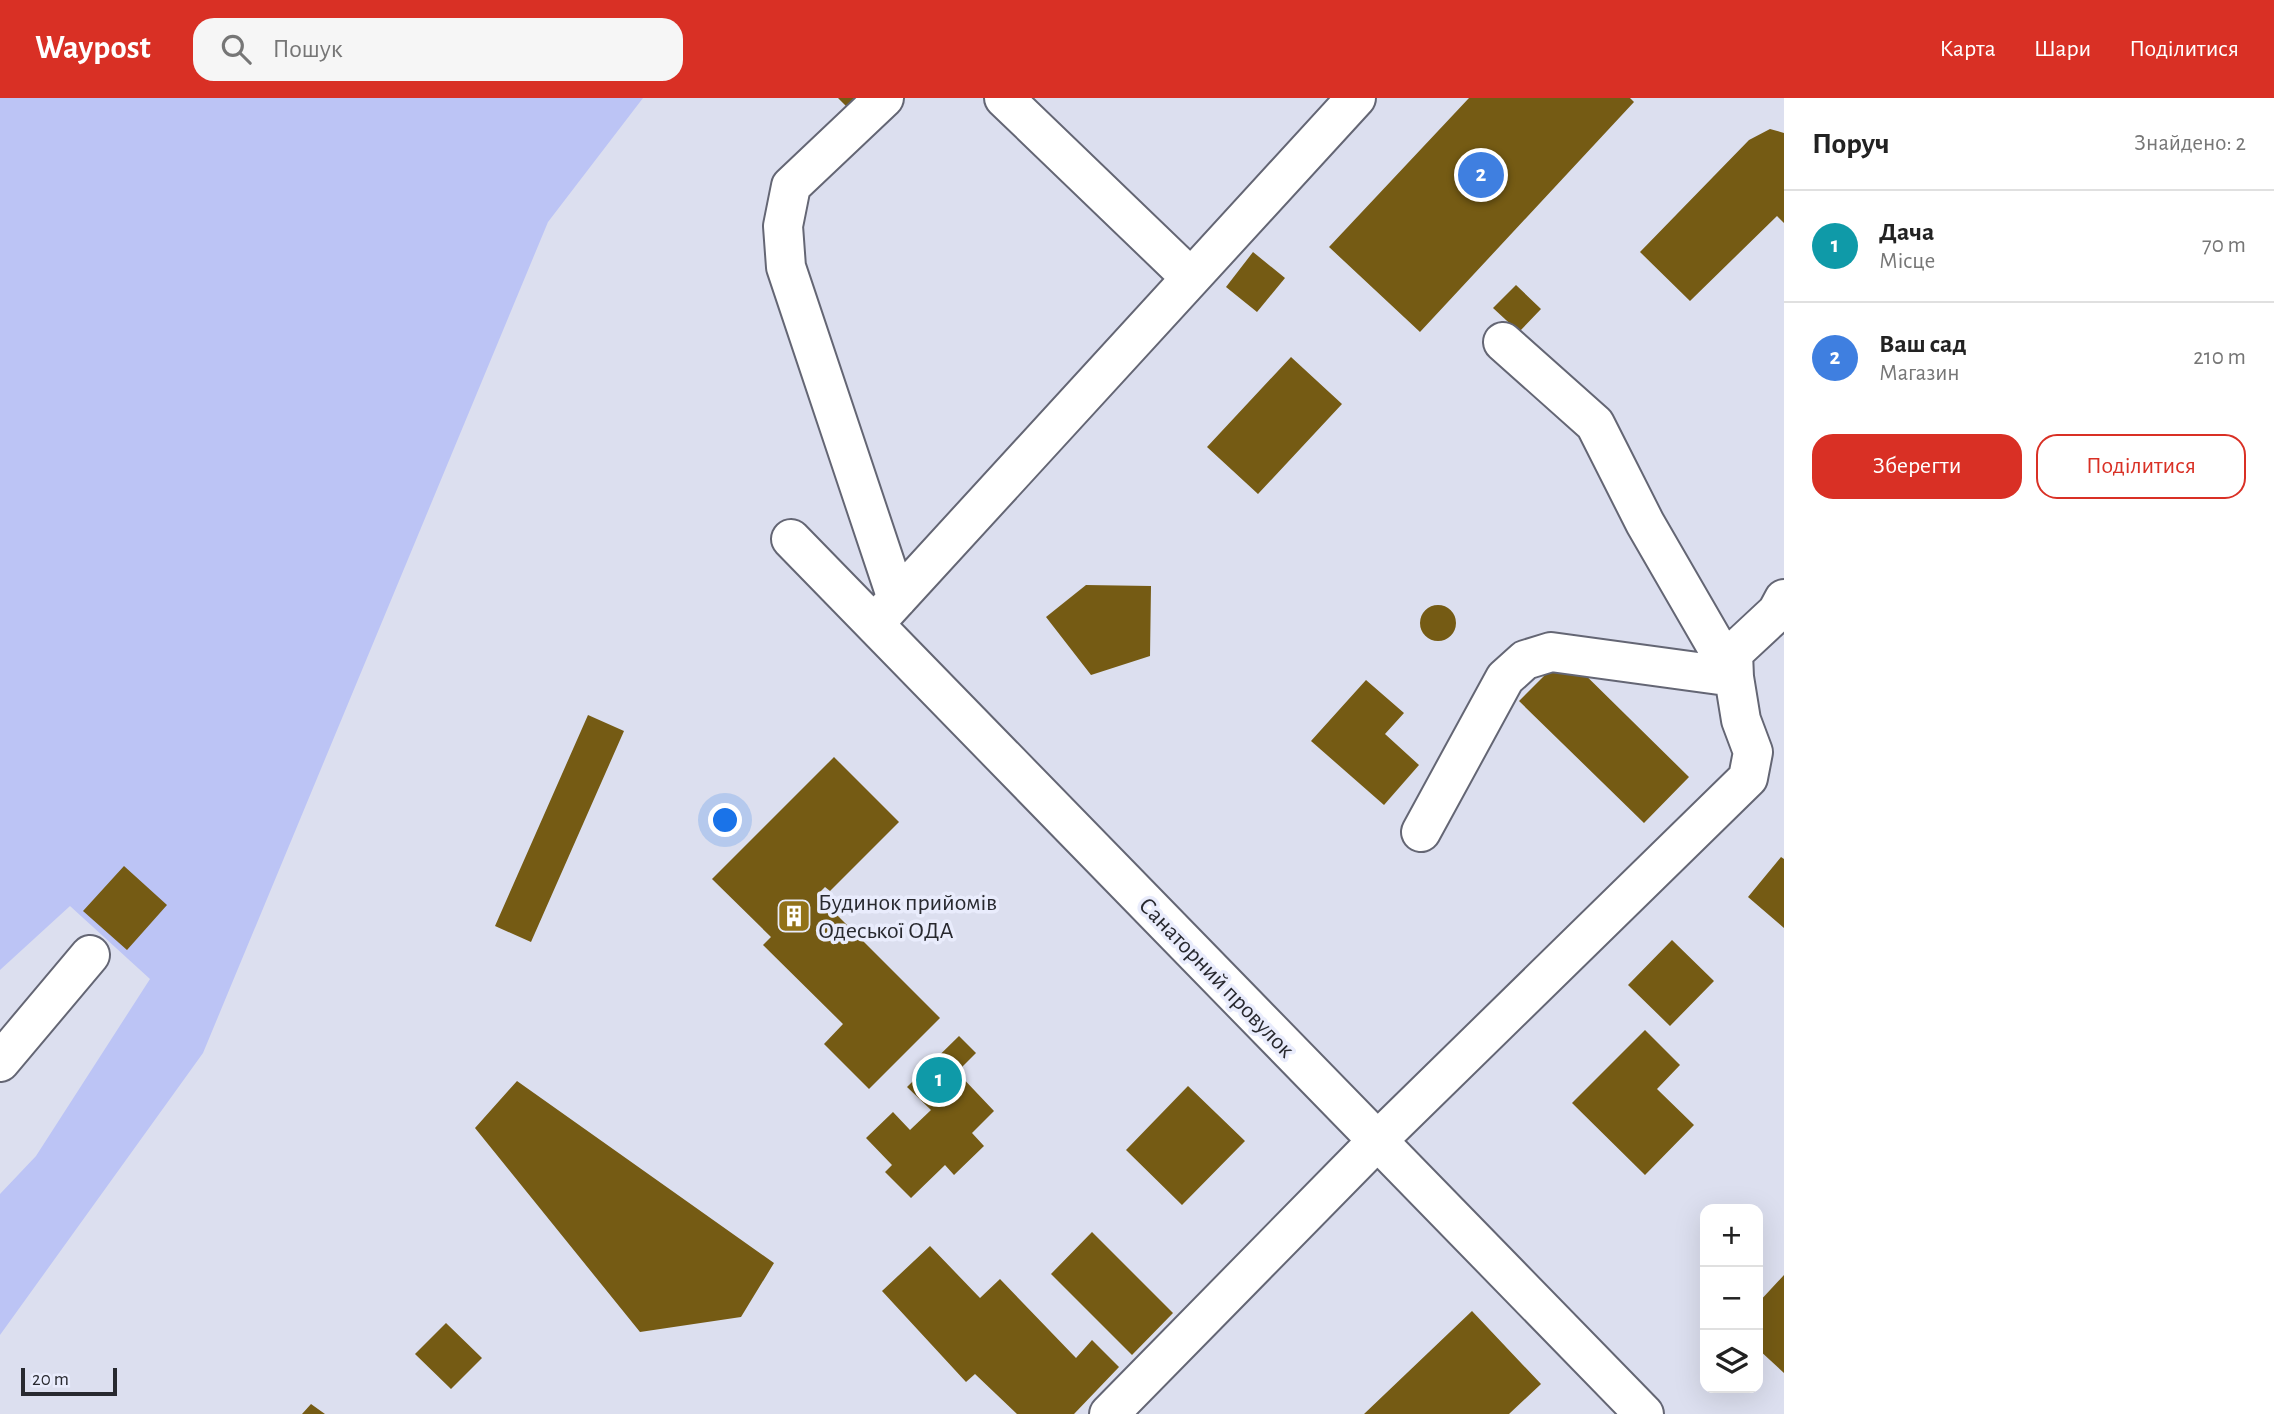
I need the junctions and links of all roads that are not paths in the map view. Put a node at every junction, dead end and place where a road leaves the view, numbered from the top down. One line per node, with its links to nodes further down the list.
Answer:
1 (884, 98): 8 (street)
2 (1004, 98): 4 (street)
3 (1356, 98): 4 (street)
4 (1191, 278): 8 (street)
5 (1503, 342): 9 (street)
6 (791, 539): 8 (street, Санаторний провулок)
7 (1784, 599): 9 (street)
8 (885, 612): 13 (street, Санаторний провулок)
9 (1734, 677): 10 (street); 13 (street)
10 (1421, 832)
11 (90, 955): 12 (street)
12 (0, 1062)
13 (1377, 1141): 14 (street); 15 (street, Санаторний провулок)
14 (1110, 1413)
15 (1644, 1414)

